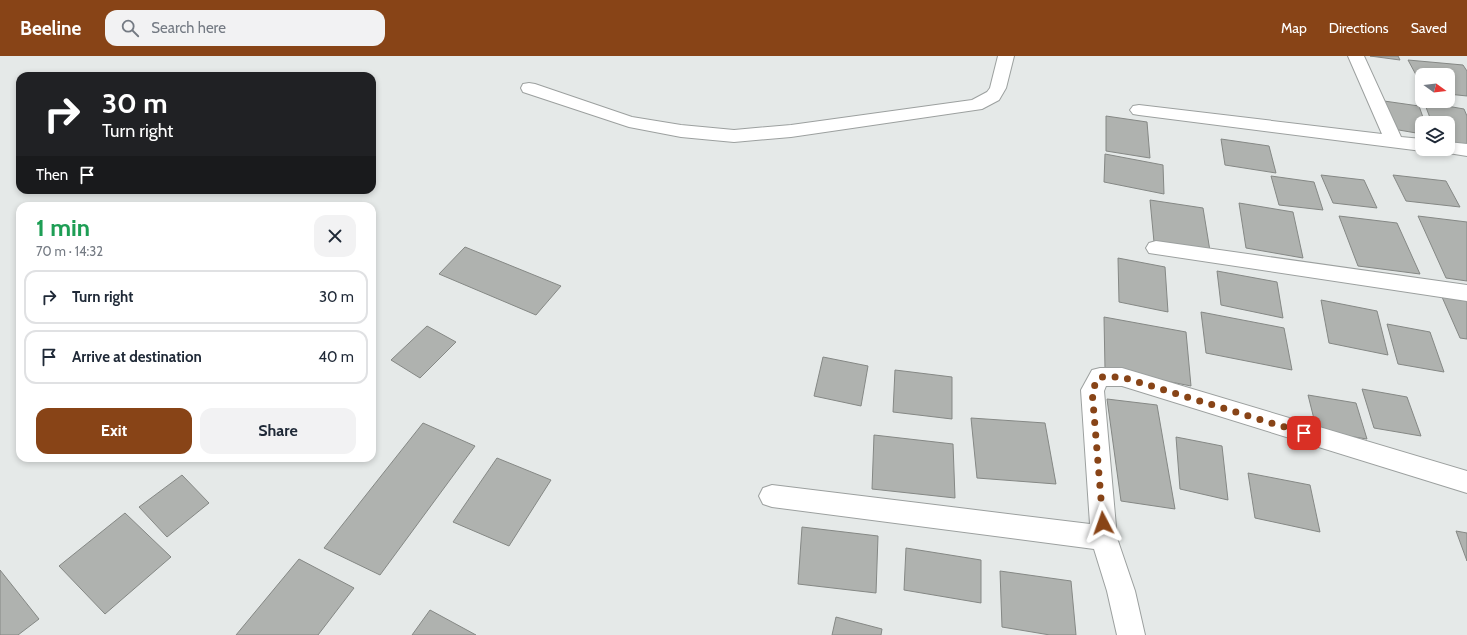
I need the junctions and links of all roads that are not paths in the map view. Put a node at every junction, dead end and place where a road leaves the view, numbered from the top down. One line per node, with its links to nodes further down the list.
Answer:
1 (1006, 56): 3 (street)
2 (1356, 56): 5 (street)
3 (529, 88)
4 (1139, 110): 5 (street)
5 (1394, 141): 6 (street)
6 (1415, 144)
7 (1455, 149): 8 (street)
8 (1467, 150)
9 (1156, 248): 10 (street)
10 (1467, 293)
11 (1467, 482): 13 (street)
12 (772, 496): 13 (street)
13 (1104, 538): 14 (street)
14 (1131, 635)

